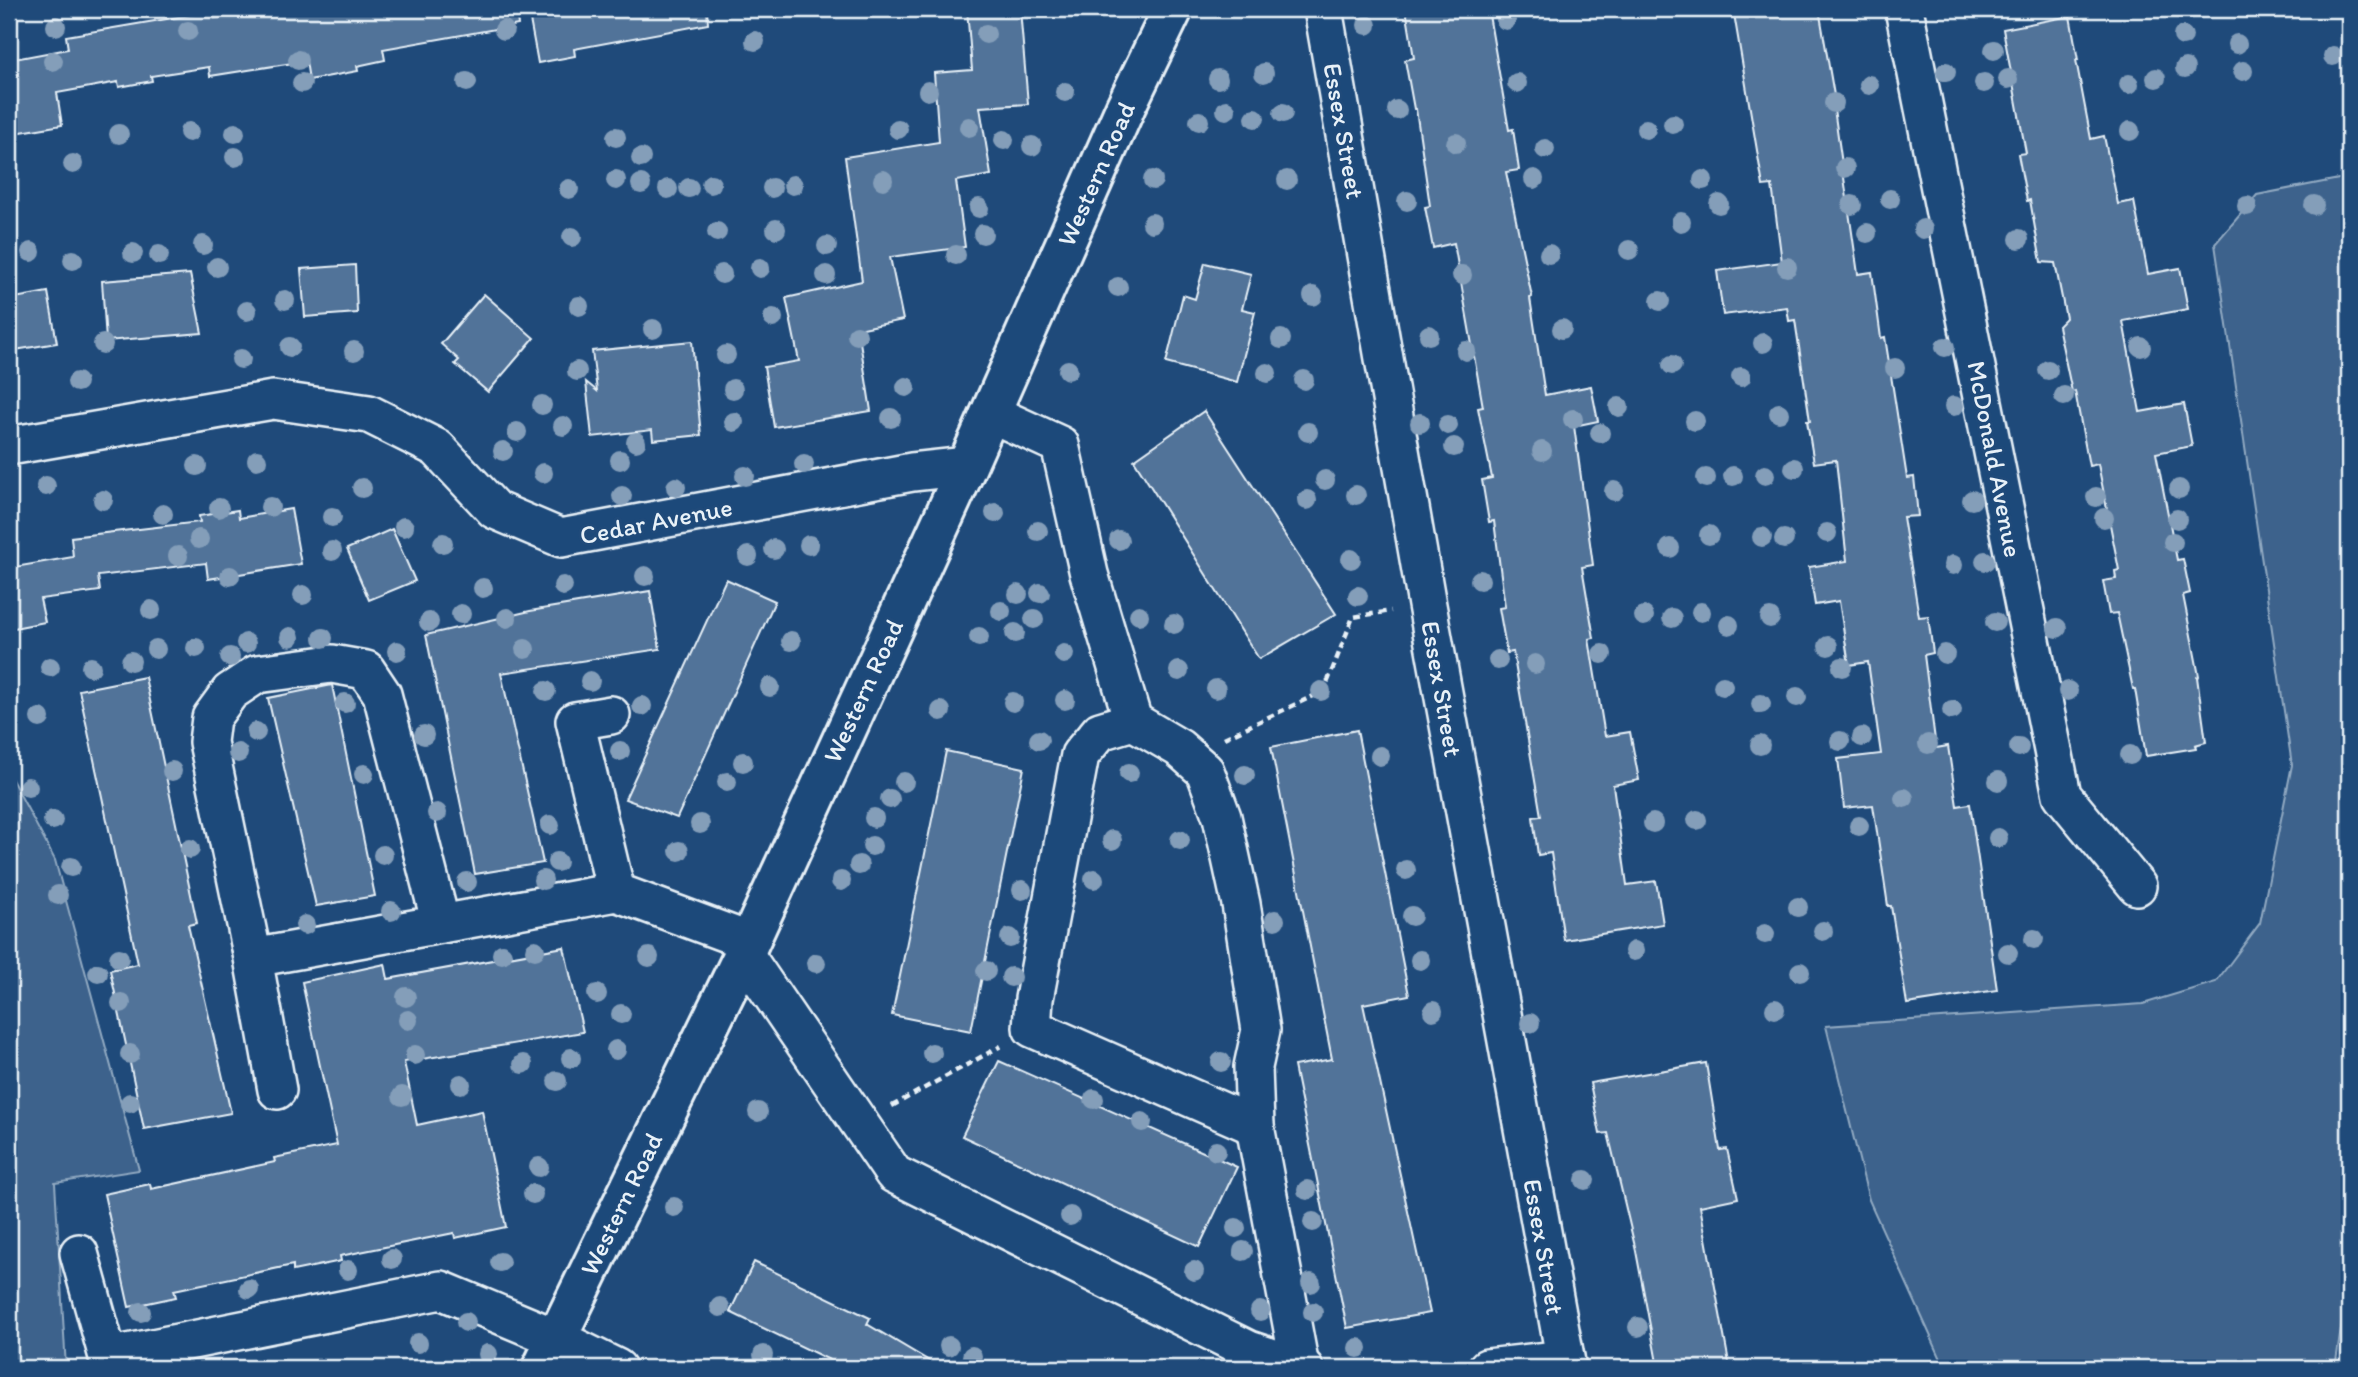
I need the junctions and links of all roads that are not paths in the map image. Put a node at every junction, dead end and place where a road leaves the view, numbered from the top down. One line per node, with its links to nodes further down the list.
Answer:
1 (1172, 9): 4 (main road, Western Road)
2 (1323, 9): 18 (street, Essex Street)
3 (1904, 9): 9 (street, McDonald Avenue)
4 (990, 413): 6 (main road, Western Road); 8 (street)
5 (9, 446): 6 (street, Cedar Avenue)
6 (967, 466): 12 (main road, Western Road)
7 (611, 715): 10 (street)
8 (1133, 721): 15 (street); 15 (street)
9 (2137, 886)
10 (616, 892): 11 (street); 12 (street)
11 (441, 924): 13 (street); 13 (street)
12 (746, 948): 17 (main road, Western Road); 20 (street)
13 (253, 958): 14 (street)
14 (278, 1090)
15 (1255, 1126): 20 (street)
16 (79, 1253): 17 (street)
17 (549, 1353): 19 (street)
18 (1566, 1363): 21 (street)
19 (617, 1368)
20 (1302, 1368)
21 (1487, 1368)

